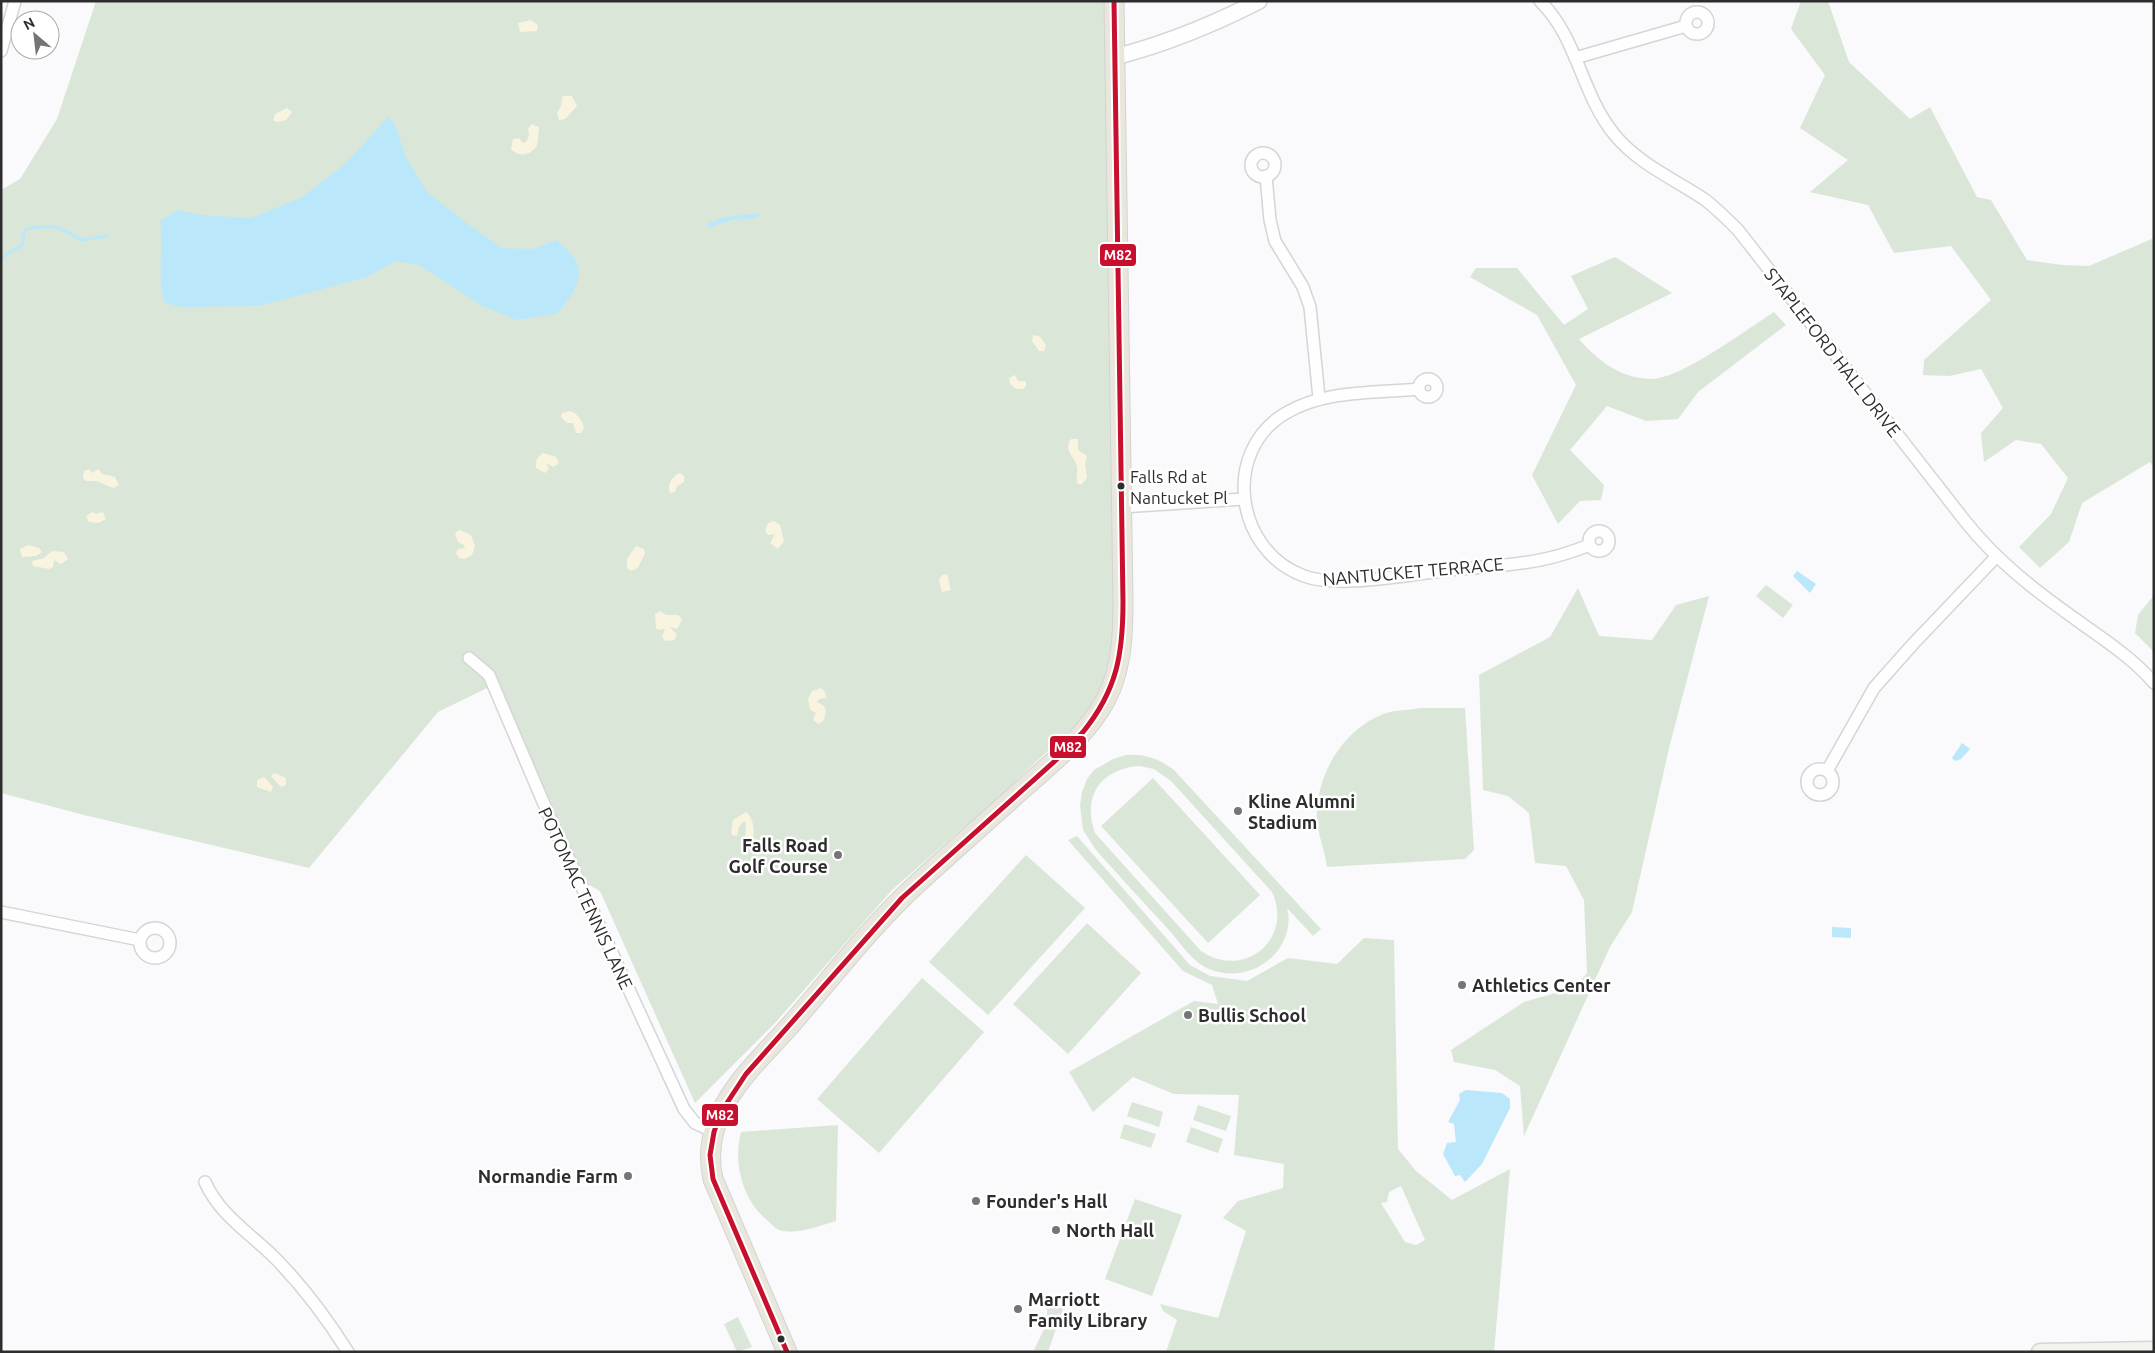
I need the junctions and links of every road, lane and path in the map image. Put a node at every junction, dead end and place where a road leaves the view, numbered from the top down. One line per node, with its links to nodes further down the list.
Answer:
1 (15, 1): 6 (street)
2 (1114, 1): 7 (main road)
3 (1259, 1): 7 (street)
4 (1540, 1): 8 (street, STAPLEFORD HALL DRIVE)
5 (1686, 26): 8 (street)
6 (1, 51)
7 (1115, 57): 13 (main road)
8 (1575, 58): 15 (street, STAPLEFORD HALL DRIVE)
9 (1266, 176): 11 (street)
10 (1419, 389): 11 (street, NANTUCKET TERRACE)
11 (1320, 398): 12 (street, NANTUCKET TERRACE)
12 (1243, 499): 13 (street); 14 (street, NANTUCKET TERRACE)
13 (1122, 507): 21 (main road)
14 (1590, 545)
15 (1996, 557): 17 (street, STAPLEFORD HALL DRIVE); 18 (street)
16 (469, 658): 21 (street, POTOMAC TENNIS LANE)
17 (2154, 683)
18 (1827, 771)
19 (1, 912): 20 (street)
20 (140, 940)
21 (712, 1132): 25 (main road)
22 (204, 1182): 24 (street)
23 (2154, 1350): 26 (main road)
24 (348, 1352)
25 (787, 1352)
26 (2040, 1352)

